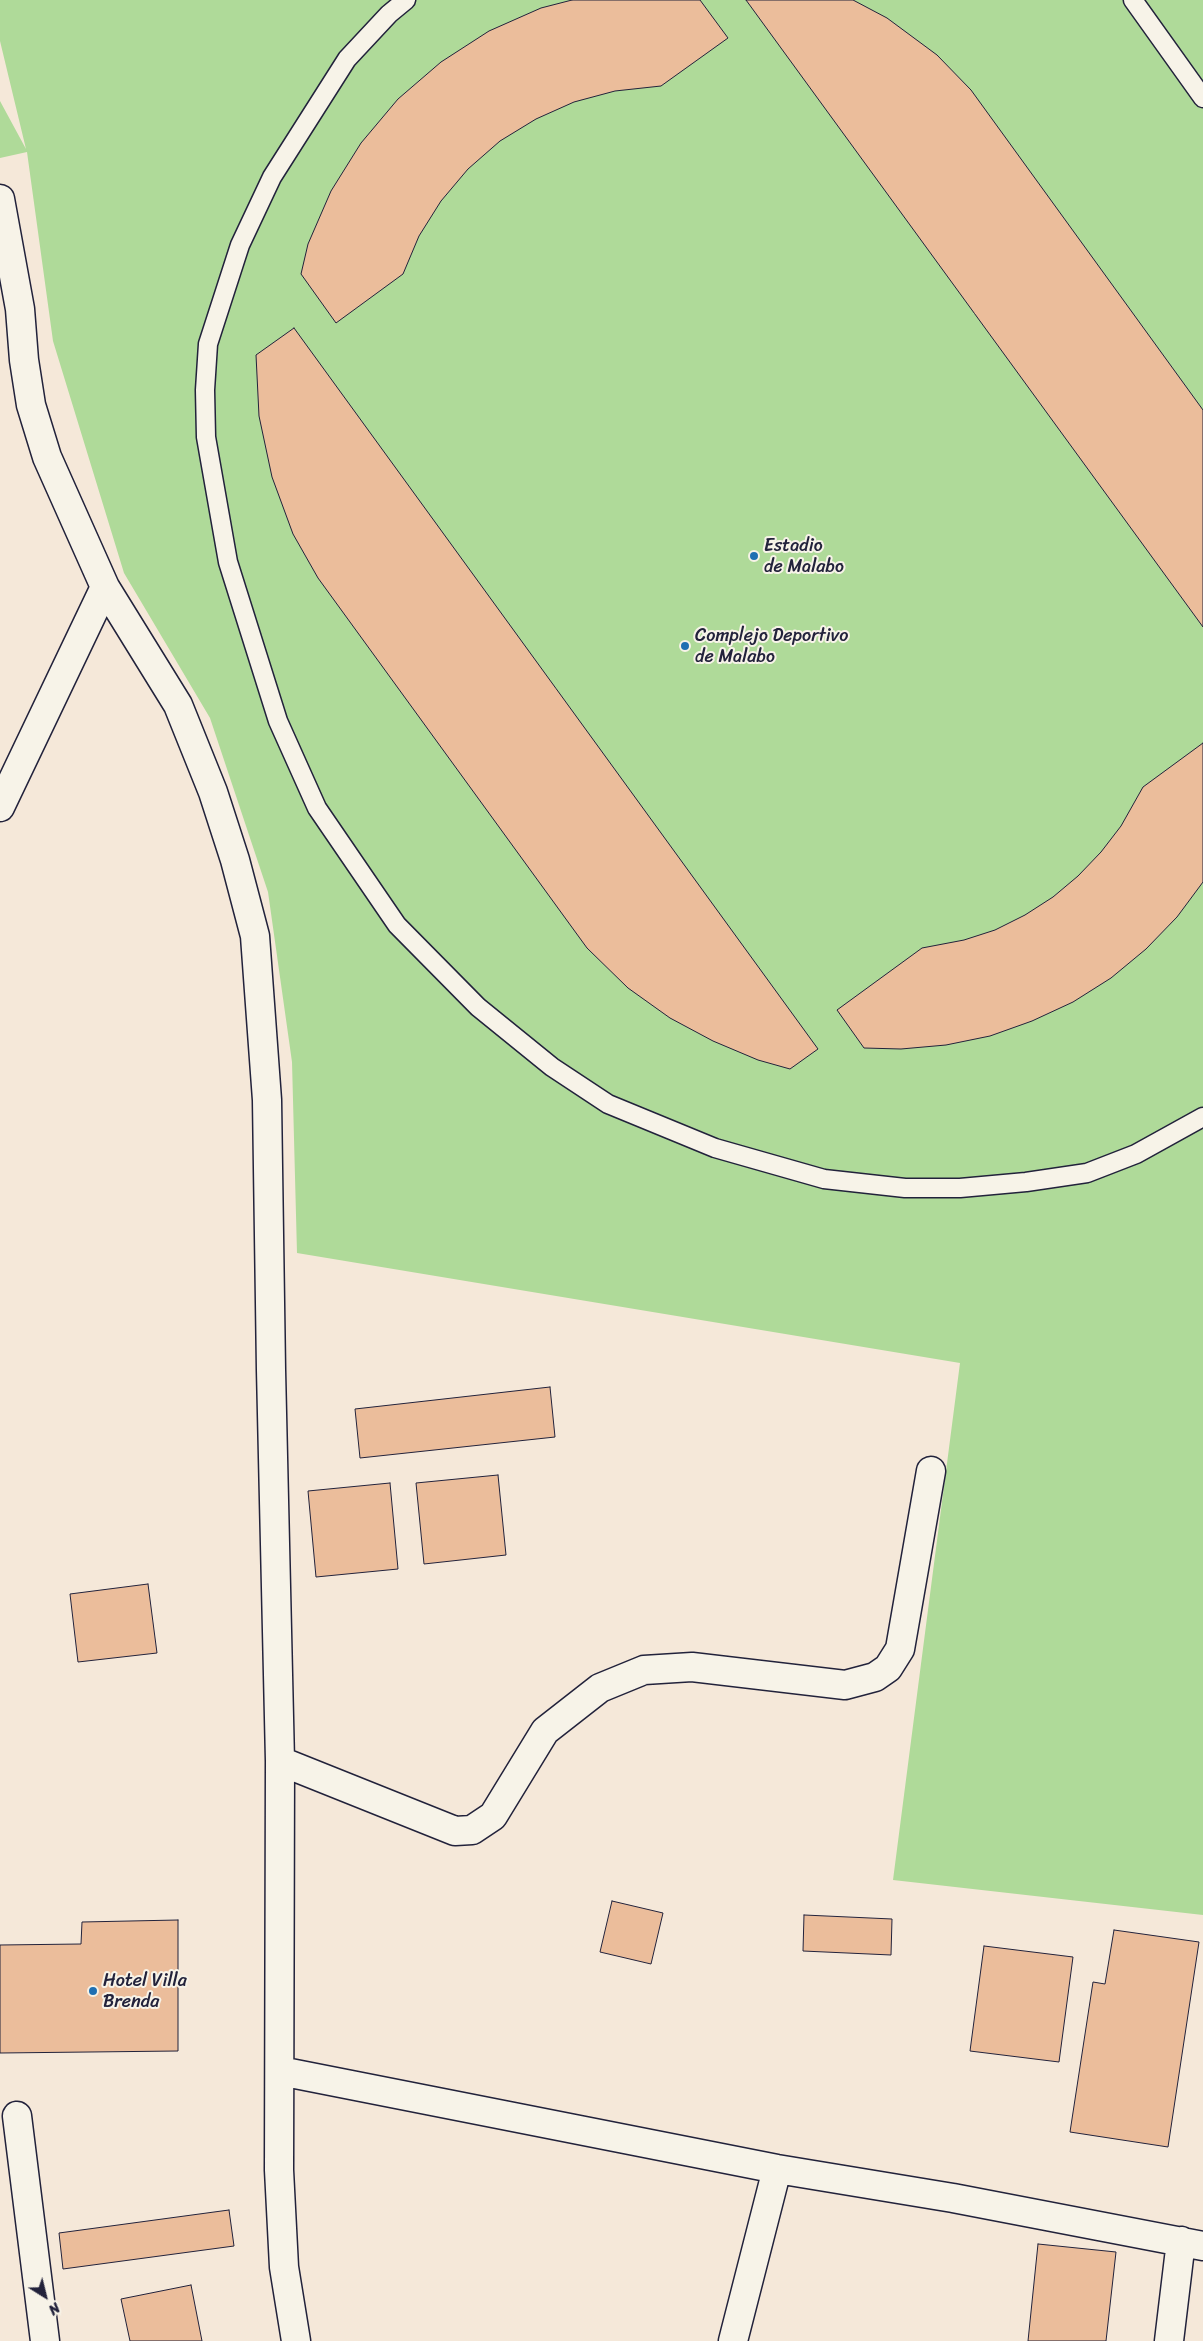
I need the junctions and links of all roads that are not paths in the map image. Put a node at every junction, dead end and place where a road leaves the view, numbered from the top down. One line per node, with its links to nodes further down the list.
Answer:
1 (406, 0): 7 (lane)
2 (1133, 0): 3 (lane)
3 (1203, 98)
4 (0, 199): 5 (street)
5 (105, 587): 6 (street); 9 (street)
6 (0, 807)
7 (1203, 1118)
8 (931, 1471): 9 (street)
9 (280, 1761): 10 (street)
10 (280, 2071): 12 (street); 15 (street)
11 (16, 2116): 14 (street)
12 (777, 2169): 13 (street); 16 (street)
13 (1192, 2244): 17 (street)
14 (45, 2341)
15 (296, 2341)
16 (733, 2341)
17 (1169, 2341)

